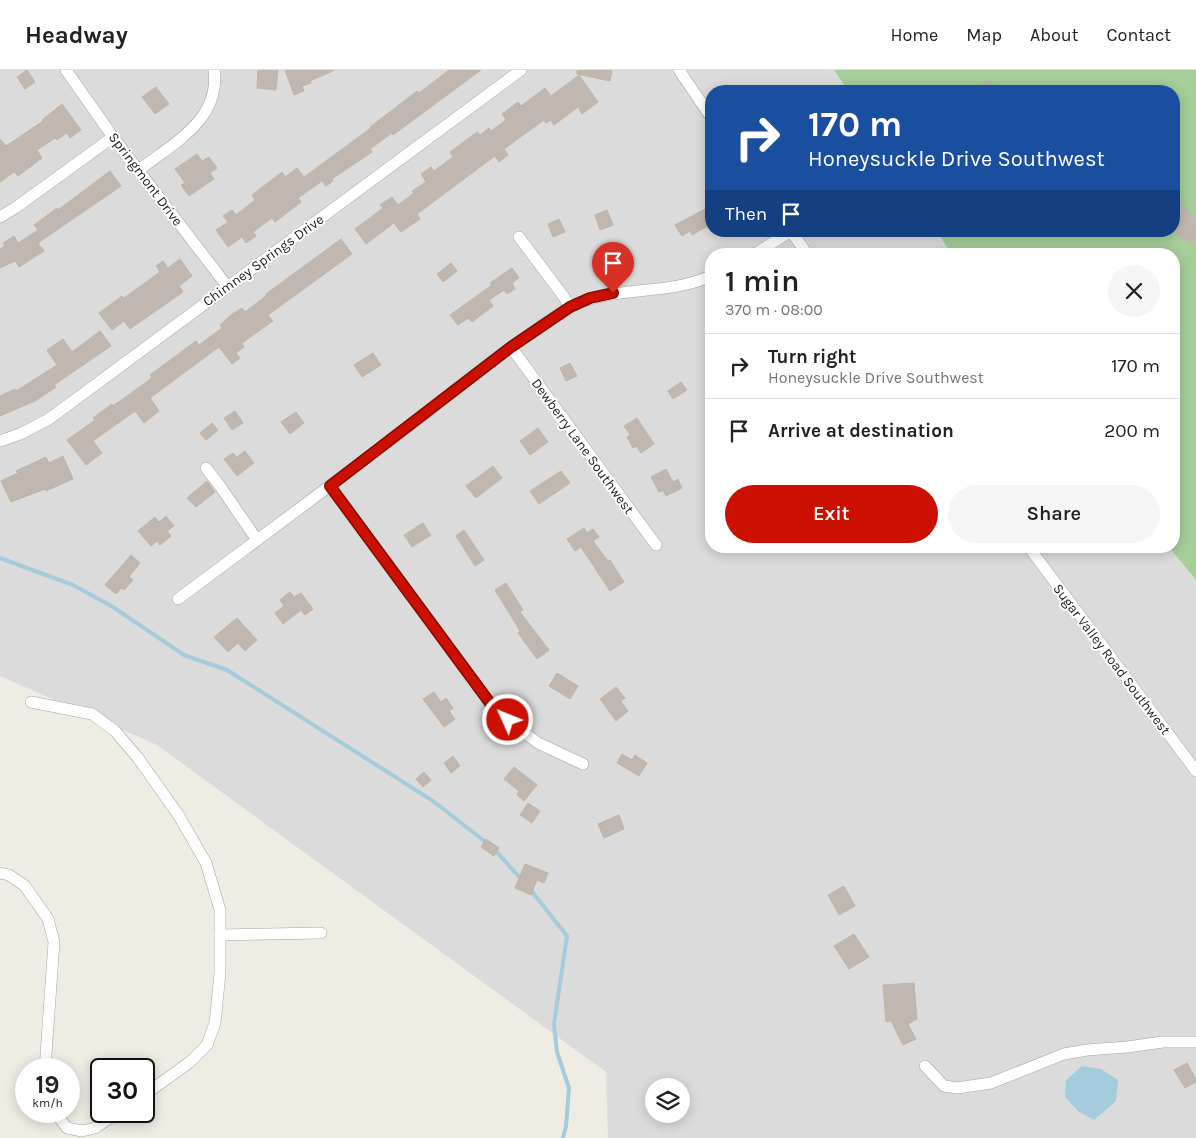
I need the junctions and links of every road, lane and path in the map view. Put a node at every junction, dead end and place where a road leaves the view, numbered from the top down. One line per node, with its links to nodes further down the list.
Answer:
1 (66, 70): 6 (street, Springmont Drive)
2 (214, 70): 7 (street)
3 (521, 70): 15 (street, Chimney Springs Drive)
4 (679, 70): 5 (street)
5 (705, 108)
6 (113, 137): 7 (street, Springmont Drive); 8 (street)
7 (139, 170): 15 (street, Springmont Drive)
8 (0, 217)
9 (519, 236): 16 (street)
10 (782, 237): 12 (street)
11 (795, 237): 13 (street)
12 (764, 248)
13 (803, 248)
14 (705, 279): 16 (street)
15 (227, 286): 18 (street, Chimney Springs Drive)
16 (570, 307): 17 (street)
17 (511, 347): 20 (street); 22 (street, Dewberry Lane Southwest)
18 (0, 441)
19 (206, 468): 21 (street)
20 (330, 486): 21 (street); 26 (street)
21 (257, 540): 24 (street)
22 (656, 545)
23 (1033, 553): 27 (street, Sugar Valley Road Southwest)
24 (178, 599)
25 (31, 702): 30 (street)
26 (583, 764)
27 (1196, 771)
28 (0, 873): 32 (street)
29 (321, 933): 30 (street)
30 (220, 935): 34 (street)
31 (1196, 1042): 33 (street)
32 (46, 1058)
33 (925, 1066)
34 (155, 1087)
35 (63, 1123): 36 (street)
36 (102, 1123)

